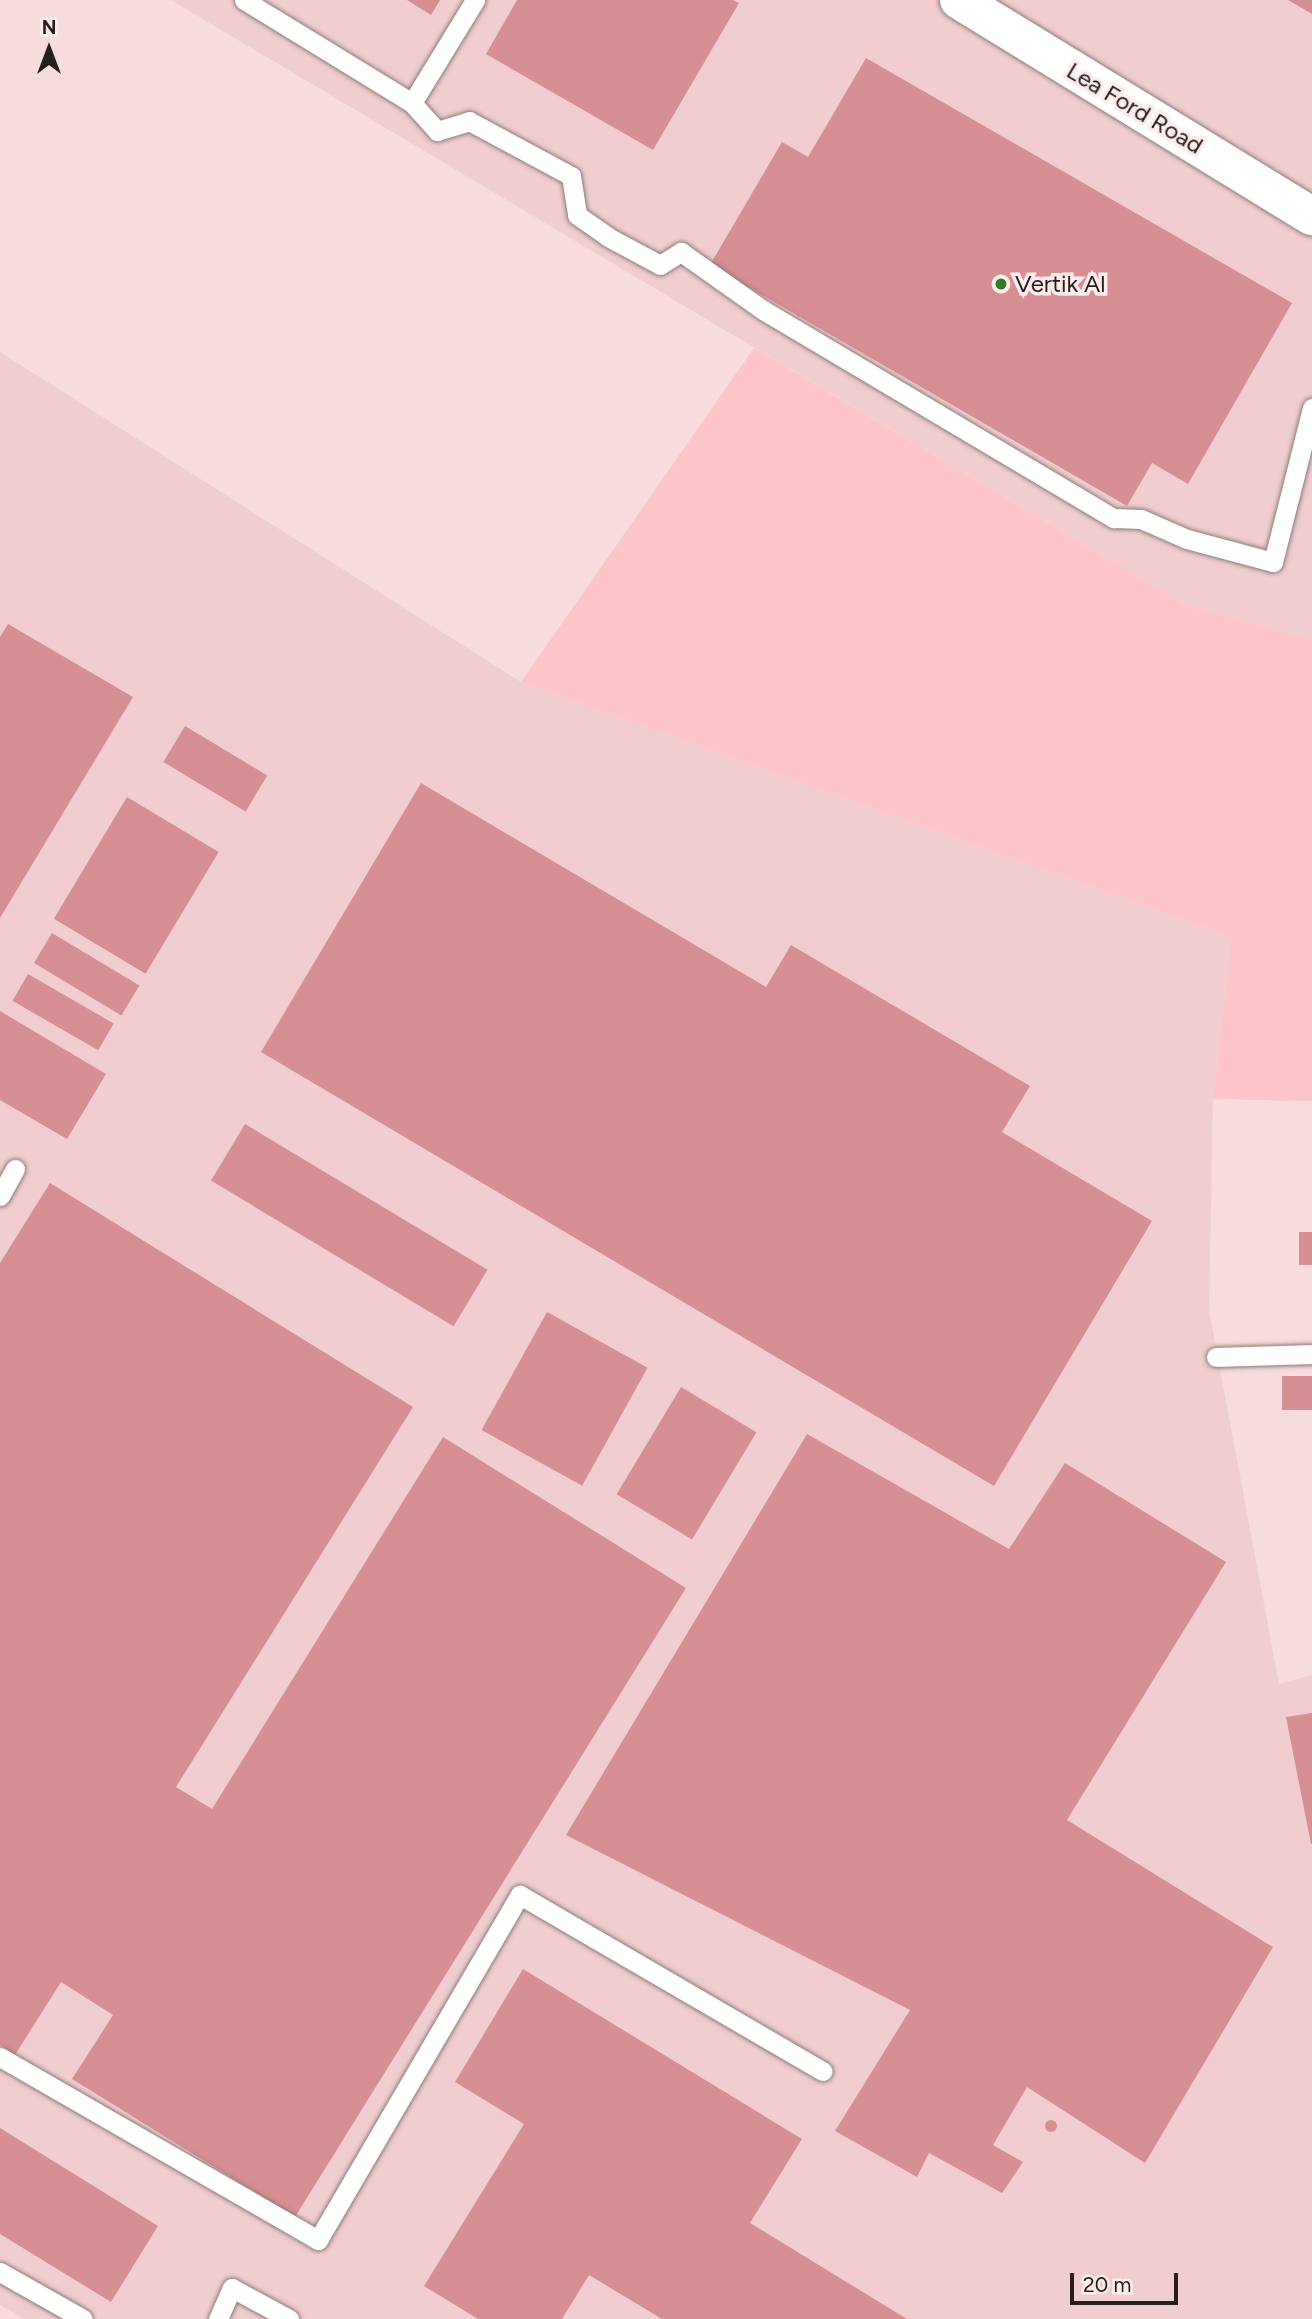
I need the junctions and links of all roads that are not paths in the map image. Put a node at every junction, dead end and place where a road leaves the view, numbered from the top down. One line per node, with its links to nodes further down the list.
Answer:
1 (244, 0): 4 (lane)
2 (475, 0): 4 (lane)
3 (959, 0): 5 (street, Lea Ford Road)
4 (412, 103): 6 (lane)
5 (1312, 216)
6 (1312, 408)
7 (16, 1169): 8 (lane)
8 (0, 1196)
9 (1312, 1354): 10 (lane)
10 (1216, 1357)
11 (0, 2057): 12 (lane)
12 (822, 2071)
13 (0, 2272): 14 (lane)
14 (83, 2319)
15 (218, 2319): 16 (lane)
16 (289, 2319)

